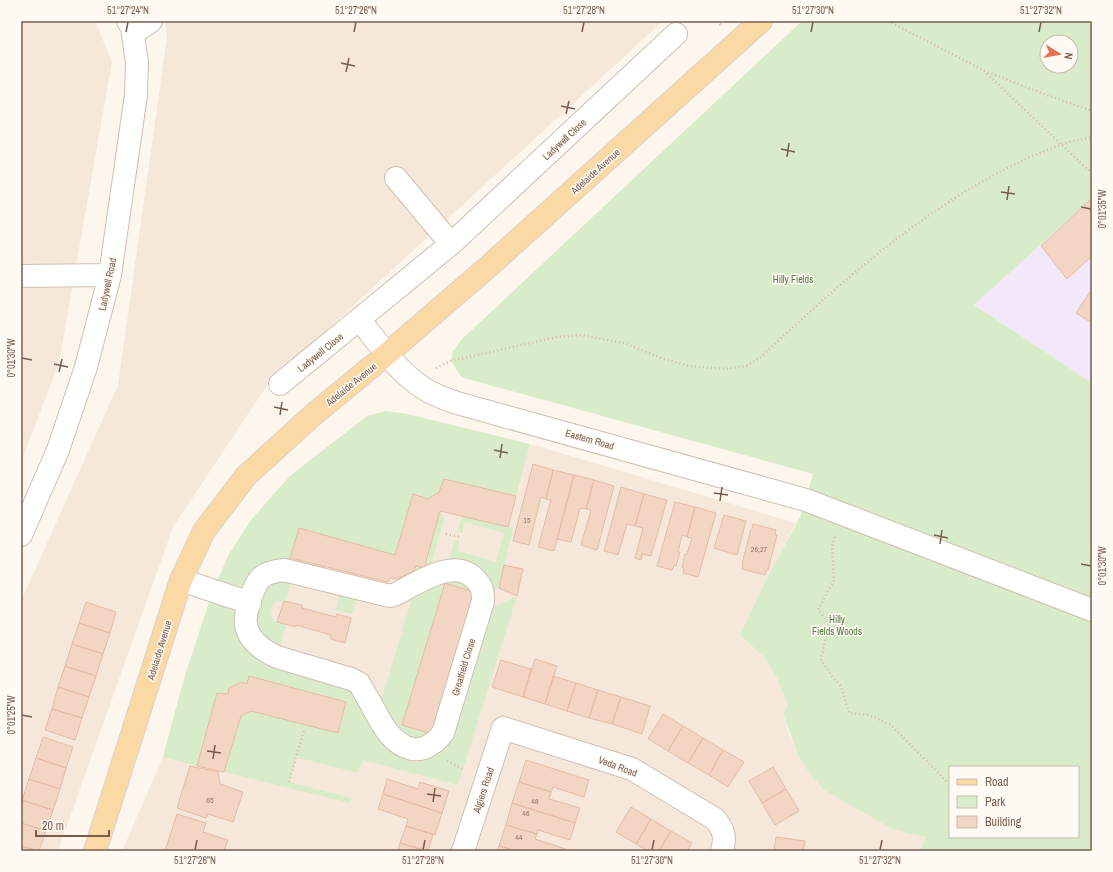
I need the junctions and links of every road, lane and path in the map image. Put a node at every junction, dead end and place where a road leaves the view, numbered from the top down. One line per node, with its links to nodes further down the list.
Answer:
1 (151, 21): 4 (street)
2 (761, 21): 16 (main road, Adelaide Avenue)
3 (888, 21): 6 (path)
4 (131, 27): 13 (street, Ladywell Road)
5 (676, 34): 12 (street, Ladywell Close)
6 (983, 70): 7 (path); 9 (path)
7 (1092, 111)
8 (1092, 137): 9 (path)
9 (1061, 145): 10 (path); 18 (path)
10 (1092, 172)
11 (396, 178): 12 (street)
12 (451, 244): 15 (street, Ladywell Close)
13 (110, 275): 14 (street); 21 (street, Ladywell Road)
14 (21, 276)
15 (360, 320): 16 (street); 17 (street, Ladywell Close)
16 (387, 354): 18 (street, Eastern Road); 23 (main road, Adelaide Avenue)
17 (280, 384)
18 (422, 388): 19 (street, Eastern Road)
19 (844, 514): 25 (street, Eastern Road); 31 (path)
20 (446, 534): 22 (path)
21 (21, 535)
22 (460, 537)
23 (181, 580): 24 (street); 32 (main road, Adelaide Avenue)
24 (250, 603): 28 (street, Greatfield Close); 28 (street, Greatfield Close)
25 (1092, 610)
26 (503, 728): 29 (street, Algiers Road); 34 (street, Veda Road)
27 (304, 730): 30 (path)
28 (428, 746): 29 (path)
29 (486, 781): 33 (street, Algiers Road)
30 (289, 782)
31 (949, 783)
32 (95, 851)
33 (463, 851)
34 (722, 851)

